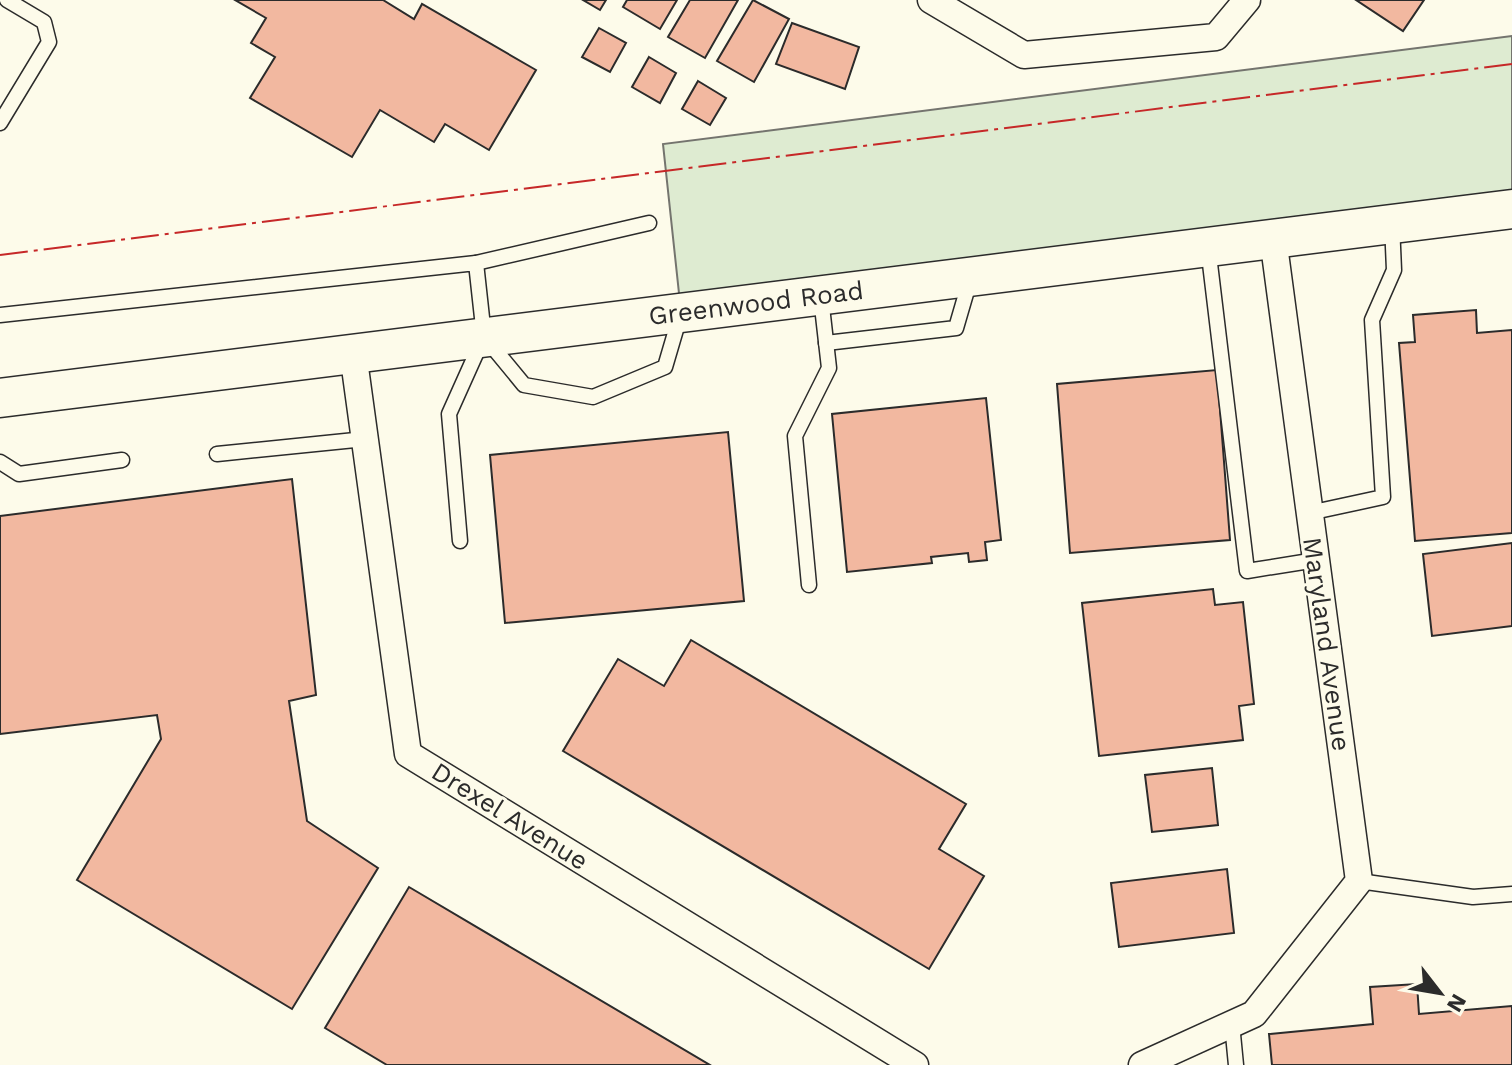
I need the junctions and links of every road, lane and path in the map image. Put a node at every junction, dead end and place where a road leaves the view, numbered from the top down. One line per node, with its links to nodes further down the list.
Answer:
1 (7, 0): 4 (lane)
2 (931, 0): 3 (street)
3 (1247, 0)
4 (0, 123)
5 (1512, 209): 7 (street, Greenwood Road)
6 (649, 223): 10 (lane)
7 (1392, 223): 8 (street, Greenwood Road); 23 (lane)
8 (1273, 238): 9 (street, Greenwood Road); 23 (street, Maryland Avenue)
9 (1208, 246): 11 (street, Greenwood Road); 25 (lane)
10 (476, 263): 14 (lane); 15 (lane)
11 (971, 276): 12 (street, Greenwood Road); 16 (lane)
12 (821, 294): 13 (street, Greenwood Road); 16 (lane)
13 (681, 312): 15 (street, Greenwood Road); 15 (lane)
14 (0, 315)
15 (484, 336): 17 (street, Greenwood Road); 24 (lane)
16 (826, 343): 26 (lane)
17 (353, 353): 18 (street, Greenwood Road); 19 (street, Drexel Avenue)
18 (0, 398)
19 (365, 439): 20 (lane); 30 (street, Drexel Avenue)
20 (217, 454)
21 (122, 460): 22 (lane)
22 (0, 462)
23 (1309, 513): 25 (street, Maryland Avenue)
24 (460, 541)
25 (1316, 560): 27 (street, Maryland Avenue)
26 (809, 585)
27 (1359, 881): 28 (lane); 29 (street)
28 (1512, 894)
29 (1243, 1019): 31 (street); 32 (lane)
30 (915, 1065)
31 (1142, 1065)
32 (1236, 1065)

